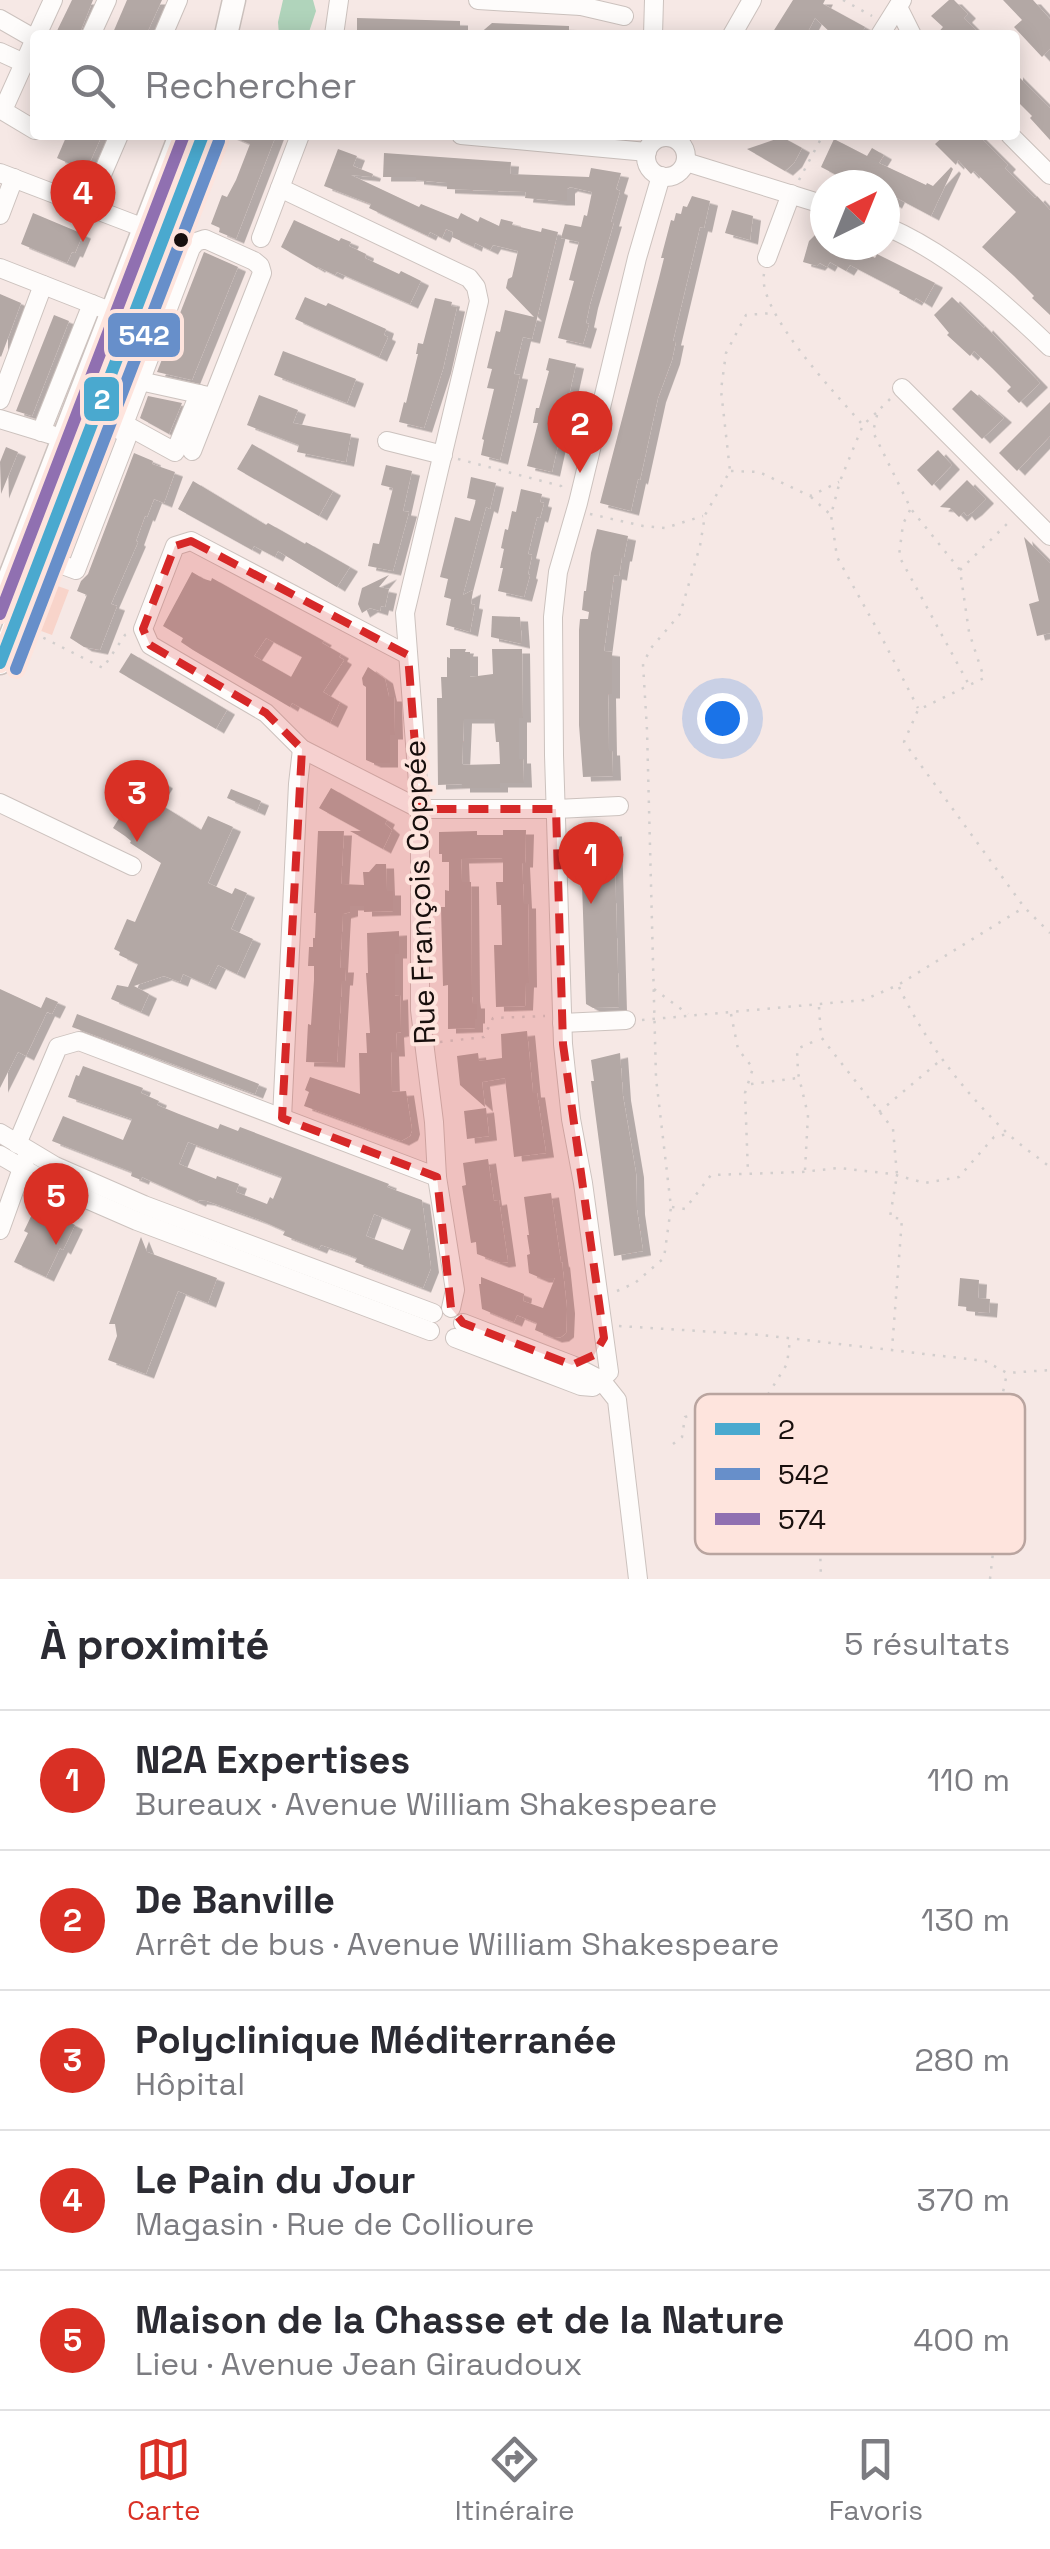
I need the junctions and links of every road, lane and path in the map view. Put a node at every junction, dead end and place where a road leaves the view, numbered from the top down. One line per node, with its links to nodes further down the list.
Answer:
1 (8, 0): 14 (street)
2 (53, 0): 16 (street)
3 (107, 0): 17 (street)
4 (178, 0): 18 (street)
5 (234, 0): 19 (main road)
6 (339, 0): 20 (street)
7 (478, 0): 11 (street)
8 (654, 0): 21 (street)
9 (752, 0): 22 (street)
10 (843, 0): 15 (path)
11 (582, 3): 13 (street)
12 (900, 4): 15 (street); 23 (street)
13 (624, 16)
14 (0, 19): 24 (street)
15 (883, 29)
16 (39, 30)
17 (93, 30)
18 (165, 30)
19 (227, 30)
20 (335, 30)
21 (653, 30)
22 (735, 30)
23 (910, 30)
24 (30, 36)
25 (30, 49): 27 (street)
26 (0, 52): 27 (street)
27 (24, 62): 28 (street)
28 (1, 110): 29 (street)
29 (30, 127)
30 (118, 140): 44 (street)
31 (178, 140): 46 (main road)
32 (200, 140): 52 (main road)
33 (298, 140): 41 (street)
34 (593, 140): 37 (street)
35 (821, 140): 42 (path)
36 (1015, 140): 38 (street)
37 (671, 143): 40 (street); 40 (street); 42 (street)
38 (1050, 175)
39 (7, 176): 44 (street); 45 (street)
40 (661, 176): 74 (street)
41 (280, 188): 48 (street); 68 (street, Rue François Coppée)
42 (790, 194): 43 (street); 49 (street)
43 (810, 200)
44 (88, 207): 46 (street)
45 (0, 216)
46 (144, 228): 52 (main road)
47 (900, 233): 55 (street)
48 (261, 238)
49 (768, 258): 53 (path)
50 (0, 268): 51 (street)
51 (43, 285): 52 (street); 59 (street)
52 (112, 311): 54 (street); 61 (main road); 64 (street); 65 (main road)
53 (773, 313): 63 (path); 69 (path)
54 (161, 327): 56 (street); 58 (street)
55 (1050, 347)
56 (140, 380): 58 (street); 58 (street)
57 (902, 388): 60 (path); 72 (street)
58 (206, 396): 67 (street)
59 (0, 400)
60 (878, 411): 63 (path); 73 (path)
61 (95, 416): 78 (main road); 78 (street)
62 (0, 419): 64 (street)
63 (863, 426): 70 (path)
64 (41, 432): 65 (street)
65 (64, 440): 80 (main road)
66 (387, 441): 68 (street)
67 (192, 451)
68 (443, 455): 74 (path); 83 (street, Rue François Coppée)
69 (730, 471): 71 (path); 75 (path)
70 (840, 481): 71 (path); 76 (path)
71 (810, 496): 76 (path)
72 (1023, 508): 77 (street); 79 (path)
73 (911, 509): 79 (path); 85 (path)
74 (576, 511): 75 (path); 91 (street)
75 (705, 515): 96 (path)
76 (831, 515): 86 (path)
77 (1050, 536)
78 (41, 558): 81 (main road)
79 (960, 570): 85 (path)
80 (0, 602)
81 (15, 623): 82 (path); 84 (main road)
82 (143, 630): 83 (street); 87 (street)
83 (408, 655): 90 (street, Rue François Coppée)
84 (0, 664)
85 (970, 685): 86 (path)
86 (918, 710): 93 (path)
87 (302, 749): 90 (street); 109 (street)
88 (0, 803): 92 (street)
89 (619, 806): 91 (street)
90 (420, 809): 91 (street); 104 (street, Rue François Coppée)
91 (556, 809): 100 (street)
92 (132, 866)
93 (1024, 907): 94 (path); 95 (path)
94 (1050, 933)
95 (898, 985): 97 (path); 105 (path)
96 (653, 988): 99 (path); 101 (path)
97 (818, 1004): 98 (path); 103 (path)
98 (731, 1012): 99 (path); 107 (path)
99 (690, 1016): 101 (path)
100 (562, 1019): 102 (street); 104 (path); 121 (street)
101 (654, 1019): 102 (path); 119 (path)
102 (626, 1020)
103 (821, 1038): 106 (path); 108 (path)
104 (424, 1043): 118 (street, Rue François Coppée)
105 (944, 1058): 108 (path); 111 (path)
106 (799, 1078): 107 (path); 115 (path)
107 (748, 1085): 116 (path)
108 (879, 1112): 117 (path)
109 (282, 1118): 113 (street); 118 (street)
110 (0, 1133): 113 (street)
111 (1008, 1134): 114 (path); 117 (path)
112 (0, 1154): 113 (street)
113 (22, 1154): 120 (street); 122 (street)
114 (1050, 1168)
115 (805, 1172): 116 (path); 117 (path)
116 (748, 1174): 119 (path)
117 (897, 1175): 125 (path)
118 (438, 1177): 122 (street, Rue François Coppée)
119 (671, 1206): 121 (path)
120 (0, 1230)
121 (599, 1299): 123 (street)
122 (446, 1323): 127 (street); 130 (street)
123 (603, 1332): 124 (path); 126 (street); 130 (street)
124 (790, 1338): 125 (path); 131 (path)
125 (892, 1350): 129 (path)
126 (594, 1355): 127 (street); 130 (street)
127 (572, 1365): 130 (street)
128 (1050, 1370): 129 (path)
129 (1007, 1373): 132 (path)
130 (600, 1380): 137 (street)
131 (769, 1394)
132 (1003, 1394)
133 (695, 1415): 134 (path)
134 (673, 1444)
135 (820, 1554): 138 (path)
136 (993, 1554): 139 (path)
137 (638, 1579)
138 (820, 1579)
139 (990, 1579)

